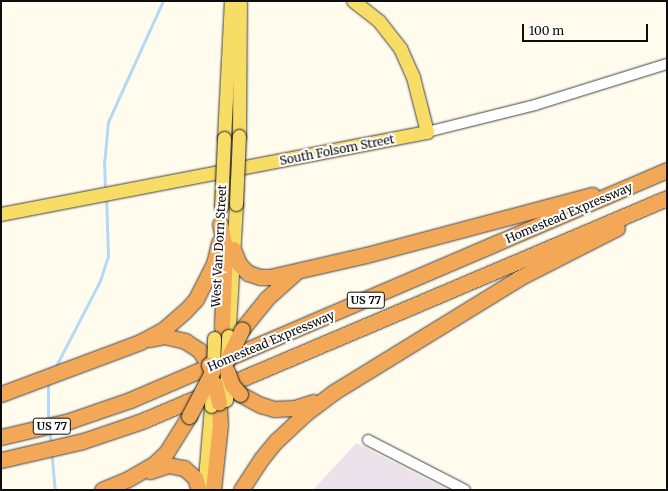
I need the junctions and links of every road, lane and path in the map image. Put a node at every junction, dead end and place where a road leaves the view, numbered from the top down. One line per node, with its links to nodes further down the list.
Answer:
1 (231, 1): 11 (main road, West Van Dorn Street, bridge)
2 (240, 1): 13 (main road, West Van Dorn Street, bridge)
3 (352, 1): 5 (main road)
4 (667, 64): 5 (street, South Folsom Street)
5 (427, 132): 10 (main road, South Folsom Street)
6 (667, 170): 7 (highway, Homestead Expressway / US 77)
7 (643, 181): 14 (highway); 19 (highway, Homestead Expressway / US 77)
8 (667, 198): 21 (highway, Homestead Expressway / US 77)
9 (667, 202): 17 (highway)
10 (1, 214)
11 (220, 224): 12 (main road, West Van Dorn Street); 16 (highway)
12 (219, 243): 15 (highway); 16 (main road, West Van Dorn Street)
13 (233, 249): 14 (highway); 16 (main road, West Van Dorn Street)
14 (306, 269): 16 (highway)
15 (140, 342): 16 (highway, bridge); 18 (highway)
16 (222, 367): 17 (highway); 22 (highway, bridge); 25 (main road, West Van Dorn Street); 26 (highway); 27 (main road, West Van Dorn Street)
17 (334, 392): 28 (highway)
18 (1, 394)
19 (7, 436)
20 (368, 440): 29 (street)
21 (1, 460)
22 (128, 479): 23 (highway); 24 (highway)
23 (105, 489)
24 (199, 490)
25 (204, 490)
26 (213, 490)
27 (219, 490)
28 (241, 490)
29 (465, 490)

